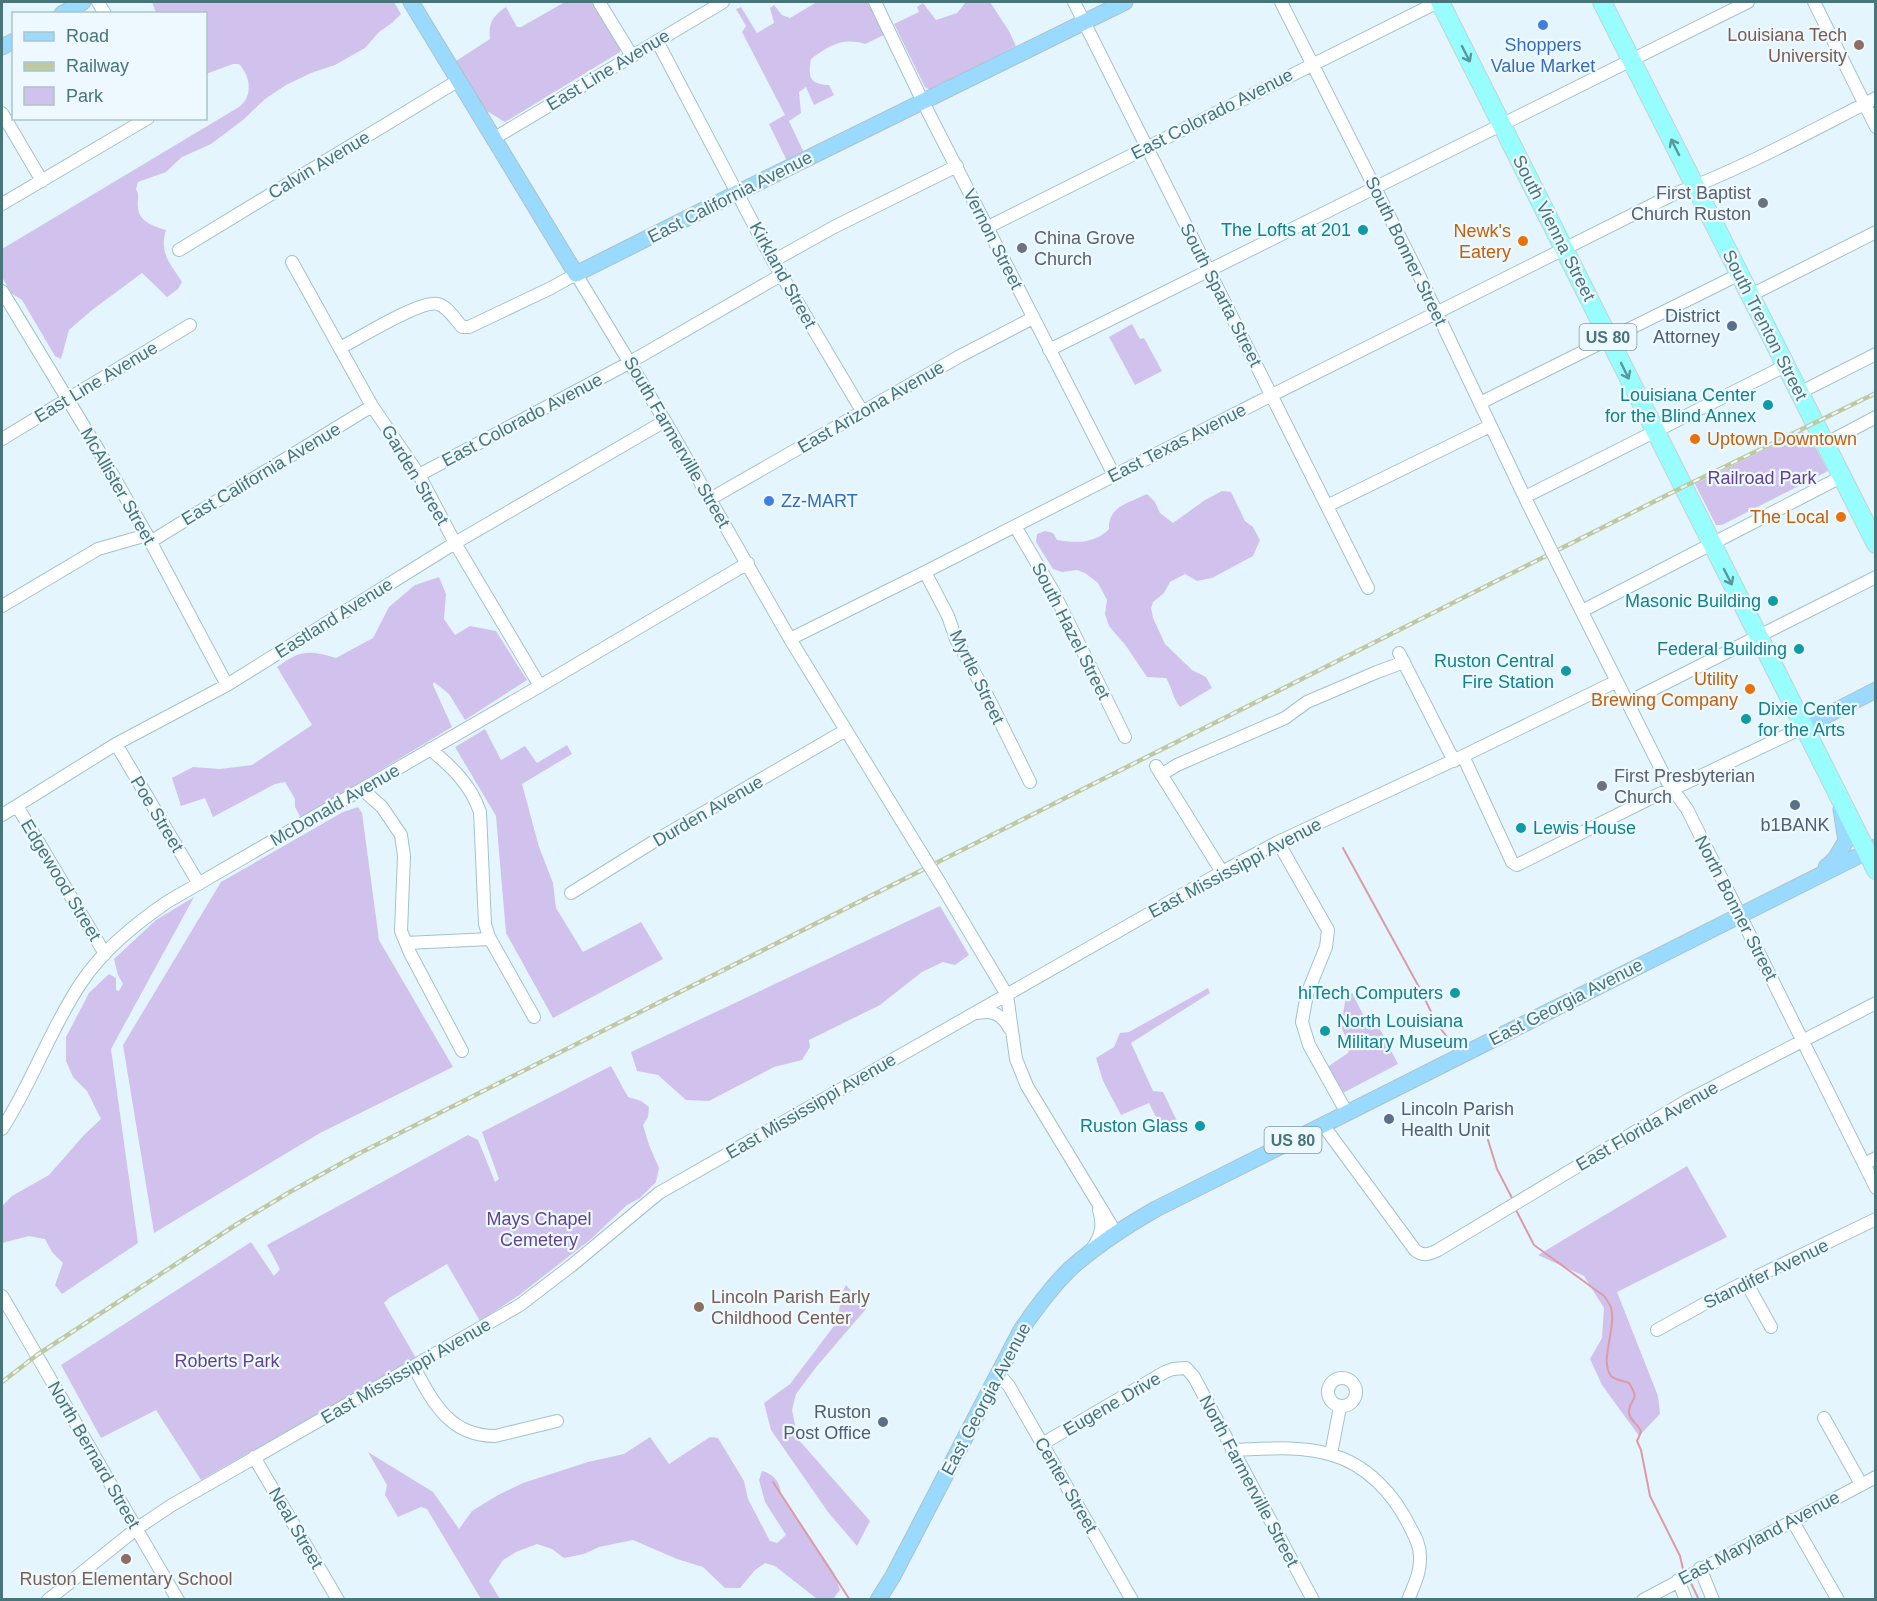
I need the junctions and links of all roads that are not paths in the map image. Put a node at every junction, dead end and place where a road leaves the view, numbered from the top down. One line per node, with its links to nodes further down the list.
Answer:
1 (83, 2): 13 (main road)
2 (411, 2): 19 (main road, South Farmerville Street)
3 (599, 2): 16 (street)
4 (723, 2): 15 (street, East Line Avenue)
5 (875, 2): 21 (street, Vernon Street)
6 (1074, 2): 14 (street, South Sparta Street)
7 (1125, 2): 14 (main road, East California Avenue)
8 (1281, 2): 18 (street, South Bonner Street)
9 (1439, 2): 18 (street, East Colorado Avenue); 24 (highway, South Vienna Street / US 80, one-way to 24)
10 (1602, 2): 17 (highway, South Trenton Street)
11 (1748, 2): 17 (street)
12 (1814, 2): 20 (street)
13 (66, 12)
14 (1084, 21): 21 (main road, East California Avenue); 27 (street, South Sparta Street)
15 (657, 41): 16 (street, East Line Avenue); 32 (street, Kirkland Street)
16 (632, 56): 26 (street, East Line Avenue)
17 (1632, 60): 24 (street); 30 (highway, South Trenton Street, one-way to 17)
18 (1312, 64): 27 (street, East Colorado Avenue); 31 (street, South Bonner Street)
19 (459, 80): 26 (main road, South Farmerville Street); 37 (street, Calvin Avenue)
20 (1870, 101): 25 (street); 30 (street, East Texas Avenue)
21 (923, 102): 28 (street, Vernon Street); 32 (main road, East California Avenue)
22 (2, 113): 29 (street)
23 (145, 120): 29 (street)
24 (1502, 124): 31 (street); 36 (highway, South Vienna Street / US 80)
25 (1875, 127)
26 (493, 139): 41 (main road, South Farmerville Street)
27 (1147, 147): 34 (street, East Colorado Avenue); 40 (street, South Sparta Street)
28 (957, 166): 34 (street, Vernon Street); 38 (street)
29 (42, 181): 33 (street)
30 (1695, 186): 36 (street, East Texas Avenue); 43 (highway, South Trenton Street)
31 (1375, 188): 40 (street); 46 (street, South Bonner Street)
32 (737, 193): 38 (street, Kirkland Street); 41 (main road, East California Avenue)
33 (2, 204)
34 (988, 227): 47 (street, Vernon Street)
35 (1875, 232): 45 (street)
36 (1564, 248): 46 (street, East Texas Avenue); 49 (highway, South Vienna Street / US 80)
37 (179, 250)
38 (773, 261): 42 (street, Kirkland Street)
39 (291, 262): 50 (street, Garden Street)
40 (1209, 270): 51 (street); 56 (street, South Sparta Street)
41 (576, 274): 50 (street, East California Avenue); 53 (street, South Farmerville Street)
42 (781, 274): 53 (street, East Colorado Avenue); 60 (street, Kirkland Street)
43 (1740, 274): 45 (highway, South Trenton Street); 49 (street)
44 (2, 291): 57 (street, McAllister Street)
45 (1751, 295): 54 (highway, South Trenton Street)
46 (1437, 313): 56 (street, East Texas Avenue); 58 (street, South Bonner Street)
47 (1033, 318): 51 (street, Vernon Street); 60 (street, East Arizona Avenue)
48 (190, 326): 57 (street, East Line Avenue)
49 (1609, 339): 58 (street); 64 (highway, South Vienna Street / US 80, one-way to 64)
50 (340, 348): 59 (street, Garden Street)
51 (1049, 350): 68 (street, Vernon Street)
52 (1875, 354): 55 (street)
53 (630, 361): 62 (street, South Farmerville Street); 67 (street, East Colorado Avenue)
54 (1785, 366): 55 (highway, South Trenton Street); 64 (street)
55 (1799, 393): 66 (highway, South Trenton Street)
56 (1272, 394): 68 (street, East Texas Avenue); 72 (street, South Sparta Street)
57 (67, 398): 65 (street, East Line Avenue); 74 (street, McAllister Street)
58 (1480, 404): 63 (street, South Bonner Street)
59 (372, 406): 67 (street, Garden Street); 74 (street, East California Avenue)
60 (862, 411): 70 (street, East Arizona Avenue)
61 (1875, 417): 66 (street)
62 (665, 421): 70 (street, South Farmerville Street); 75 (street, Eastland Avenue)
63 (1490, 426): 71 (street, South Bonner Street); 72 (street)
64 (1655, 432): 71 (street); 76 (highway, South Vienna Street / US 80)
65 (2, 439)
66 (1825, 444): 69 (highway, South Trenton Street)
67 (418, 475): 75 (street, Garden Street)
68 (1114, 475): 73 (street, East Texas Avenue)
69 (1841, 477): 76 (street); 77 (highway, South Trenton Street)
70 (710, 499): 78 (street, South Farmerville Street)
71 (1526, 500): 83 (street, North Bonner Street, bridge)
72 (1327, 506): 81 (street, South Sparta Street)
73 (1015, 526): 79 (street, East Texas Avenue); 93 (street, South Hazel Street)
74 (148, 538): 82 (street, East California Avenue); 87 (street, McAllister Street)
75 (455, 543): 87 (street, Eastland Avenue); 88 (street, Garden Street)
76 (1711, 544): 83 (street); 84 (highway, US 80, one-way to 84)
77 (1875, 544)
78 (748, 563): 85 (street, South Farmerville Street); 88 (street, McDonald Avenue)
79 (925, 572): 85 (street, East Texas Avenue); 97 (street, Myrtle Street)
80 (1875, 577): 84 (street)
81 (1368, 588)
82 (2, 606)
83 (1579, 606): 86 (street, North Bonner Street)
84 (1758, 636): 90 (street); 91 (highway, US 80)
85 (790, 639): 92 (street, South Farmerville Street)
86 (1617, 681): 90 (street, North Bonner Street); 96 (street, East Mississippi Avenue)
87 (226, 685): 94 (street, Eastland Avenue)
88 (540, 686): 95 (street, McDonald Avenue)
89 (1875, 690): 91 (main road)
90 (1628, 702): 100 (street, North Bonner Street)
91 (1804, 727): 98 (highway, US 80); 100 (street)
92 (846, 730): 109 (street, Durden Avenue); 114 (street, South Farmerville Street, bridge)
93 (1125, 737)
94 (116, 744): 101 (street, Eastland Avenue); 108 (street, Poe Street)
95 (430, 749): 99 (street, McDonald Avenue); 111 (street)
96 (1458, 759): 100 (street); 103 (street, East Mississippi Avenue); 106 (street)
97 (1030, 782)
98 (1833, 786): 104 (highway, US 80); 107 (main road)
99 (362, 789): 108 (street, McDonald Avenue); 112 (street)
100 (1673, 789): 110 (street, North Bonner Street)
101 (17, 806): 102 (street, Eastland Avenue); 113 (street, Edgewood Street)
102 (2, 815)
103 (1278, 842): 106 (street, East Mississippi Avenue); 121 (street)
104 (1871, 850): 105 (highway); 107 (main road, East Georgia Avenue / US 80)
105 (1875, 870)
106 (1222, 872): 114 (street, East Mississippi Avenue)
107 (1817, 875): 110 (main road, East Georgia Avenue / US 80)
108 (199, 884): 113 (street, McDonald Avenue)
109 (572, 892)
110 (1739, 915): 119 (street, North Bonner Street); 121 (main road, East Georgia Avenue / US 80)
111 (490, 939): 112 (street); 117 (street)
112 (406, 943): 120 (street)
113 (105, 954): 123 (street, McDonald Avenue)
114 (1007, 995): 116 (street, East Mississippi Avenue); 118 (street)
115 (1875, 1003): 119 (street, East Florida Avenue)
116 (972, 1015): 118 (street); 135 (street, East Mississippi Avenue)
117 (534, 1017)
118 (1012, 1034): 127 (street)
119 (1802, 1040): 122 (street, East Florida Avenue); 125 (street, North Bonner Street)
120 (462, 1051)
121 (1347, 1113): 122 (main road, East Georgia Avenue / US 80)
122 (1323, 1125): 129 (main road, East Georgia Avenue / US 80)
123 (2, 1129)
124 (1875, 1158): 125 (street)
125 (1864, 1164): 126 (street, North Bonner Street)
126 (1875, 1188)
127 (1090, 1189): 129 (street); 130 (street)
128 (1875, 1220): 131 (street, Standifer Avenue)
129 (1116, 1233): 130 (main road, East Georgia Avenue / US 80)
130 (1086, 1256): 137 (main road, East Georgia Avenue / US 80)
131 (1746, 1282): 133 (street); 134 (street, Standifer Avenue)
132 (2, 1296): 148 (street, North Bernard Street)
133 (1771, 1327)
134 (1657, 1330)
135 (414, 1367): 140 (street); 144 (street, East Mississippi Avenue)
136 (1182, 1367): 141 (street, Eugene Drive); 142 (street, North Farmerville Street)
137 (996, 1375): 141 (street, Center Street); 154 (main road, East Georgia Avenue / US 80)
138 (1340, 1407): 143 (street)
139 (1824, 1418): 146 (street)
140 (557, 1421)
141 (1042, 1444): 155 (street, Center Street)
142 (1232, 1450): 143 (street); 156 (street, North Farmerville Street)
143 (1331, 1454): 157 (street)
144 (254, 1457): 148 (street, East Mississippi Avenue); 153 (street, Neal Street)
145 (1875, 1477): 146 (street, East Maryland Avenue)
146 (1862, 1484): 147 (street, East Maryland Avenue)
147 (1792, 1520): 149 (street, East Maryland Avenue); 161 (street)
148 (136, 1529): 151 (street, East Mississippi Avenue); 152 (street, North Bernard Street)
149 (1700, 1568): 150 (street, East Maryland Avenue); 160 (street)
150 (1678, 1580): 158 (street, East Maryland Avenue); 159 (street)
151 (48, 1599)
152 (178, 1599)
153 (338, 1599)
154 (878, 1599)
155 (1132, 1599)
156 (1313, 1599)
157 (1408, 1599)
158 (1642, 1599)
159 (1686, 1599)
160 (1713, 1599)
161 (1838, 1599)

